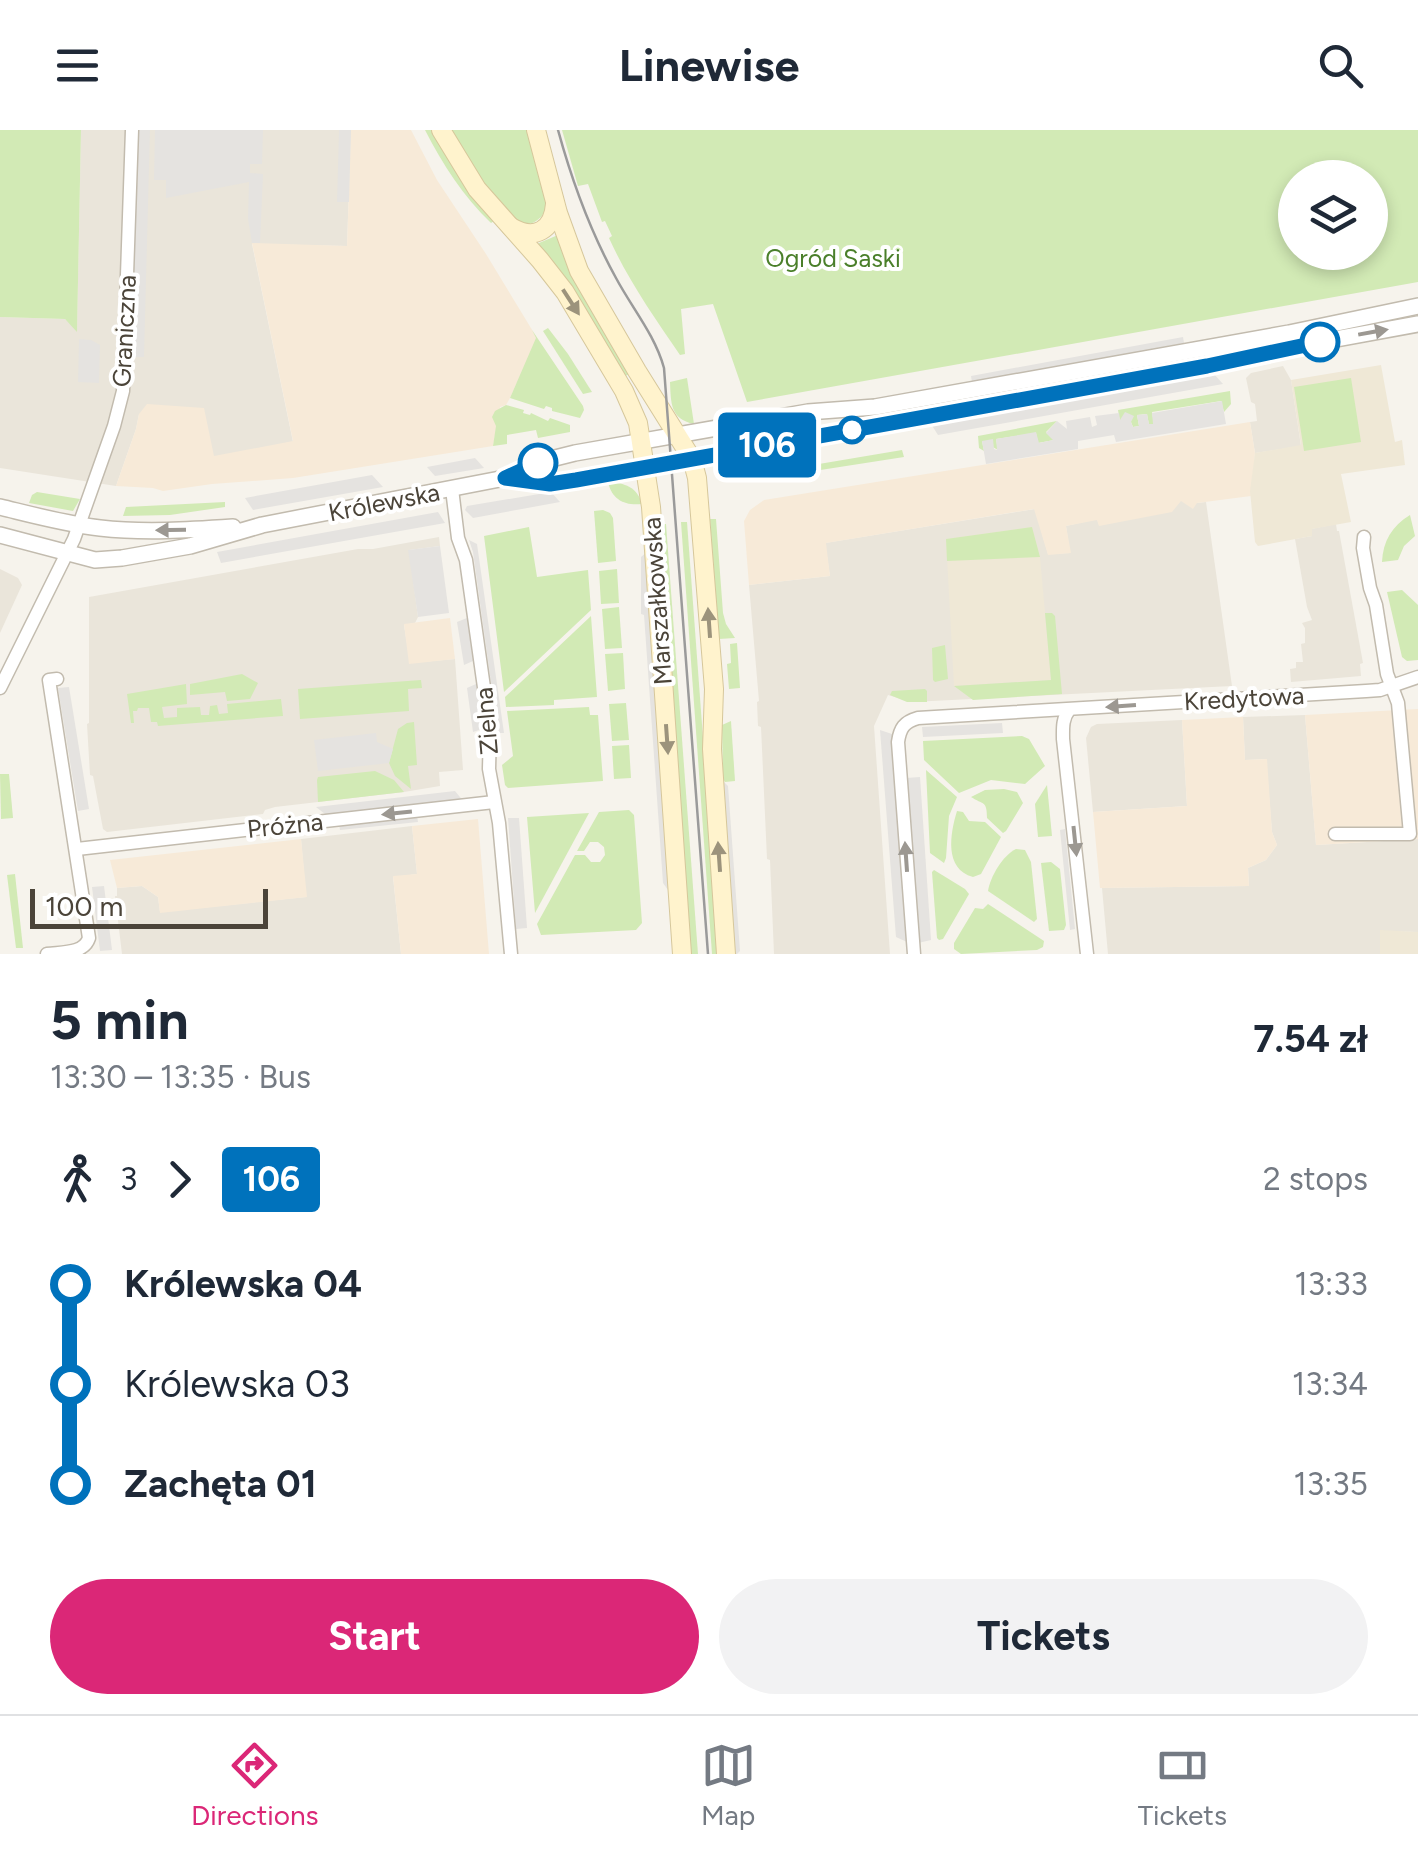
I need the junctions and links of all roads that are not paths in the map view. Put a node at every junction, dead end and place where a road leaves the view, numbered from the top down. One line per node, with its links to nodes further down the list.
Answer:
1 (132, 130): 15 (street, Graniczna)
2 (441, 130): 5 (main road, Marszałkowska)
3 (536, 130): 4 (main road, Marszałkowska)
4 (554, 198): 5 (main road); 8 (main road, Marszałkowska)
5 (509, 226): 9 (main road, Marszałkowska, one-way to 9)
6 (1418, 306): 8 (street, Królewska)
7 (1418, 324): 10 (street, Królewska, one-way to 7)
8 (678, 435): 9 (street, Królewska); 10 (main road, Marszałkowska)
9 (642, 440): 11 (main road, Marszałkowska); 12 (street, Królewska)
10 (692, 459): 11 (street, Królewska); 31 (main road, Marszałkowska, one-way to 10)
11 (646, 468): 12 (street, Królewska); 30 (main road, Marszałkowska, one-way to 30)
12 (505, 478): 13 (street, Królewska)
13 (452, 489): 16 (street, Królewska); 25 (street, Zielna)
14 (0, 507): 15 (street, Królewska)
15 (80, 525): 16 (street, Królewska, one-way to 15); 19 (street, Graniczna)
16 (262, 525): 19 (street, Królewska)
17 (0, 536): 19 (street, Królewska)
18 (1364, 538): 22 (street)
19 (68, 553): 23 (street, Graniczna)
20 (1418, 678): 22 (street, Kredytowa)
21 (57, 679): 27 (street)
22 (1393, 686): 24 (street, Kredytowa, one-way to 24); 26 (street)
23 (0, 688)
24 (1069, 710): 32 (street, Kredytowa, one-way to 24); 33 (street, one-way to 33)
25 (494, 802): 27 (street, Próżna, one-way to 27); 29 (street, Zielna)
26 (1335, 834)
27 (77, 849): 28 (street)
28 (47, 954)
29 (511, 954)
30 (682, 954)
31 (726, 954)
32 (914, 954)
33 (1087, 954)

